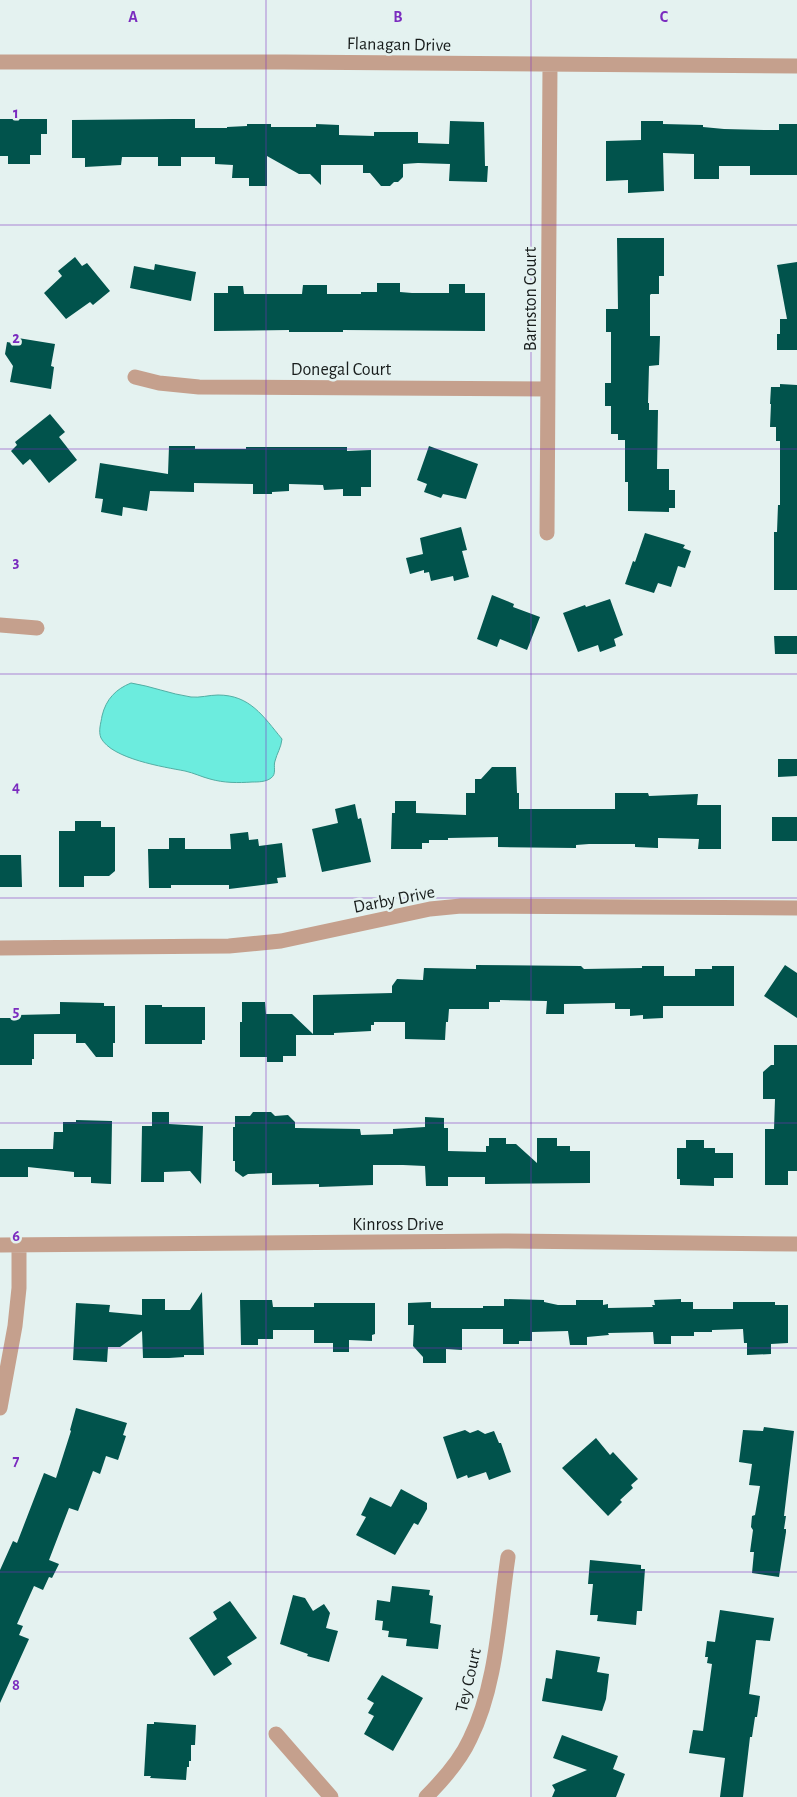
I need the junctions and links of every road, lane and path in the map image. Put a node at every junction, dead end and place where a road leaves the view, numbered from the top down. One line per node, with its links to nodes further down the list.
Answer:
1 (0, 62): 2 (street, Flanagan Drive)
2 (550, 65): 3 (street, Flanagan Drive); 5 (street, Barnston Court)
3 (797, 66)
4 (135, 377): 5 (street, Donegal Court)
5 (548, 389): 6 (street, Barnston Court)
6 (548, 533)
7 (0, 625): 8 (street)
8 (37, 628)
9 (797, 908): 10 (street, Darby Drive)
10 (0, 948)
11 (797, 1244): 13 (street, Kinross Drive)
12 (0, 1245): 13 (street, Kinross Drive)
13 (19, 1246): 14 (street)
14 (0, 1408)
15 (508, 1556): 18 (street, Tey Court)
16 (276, 1734): 17 (street)
17 (331, 1797)
18 (426, 1797)

